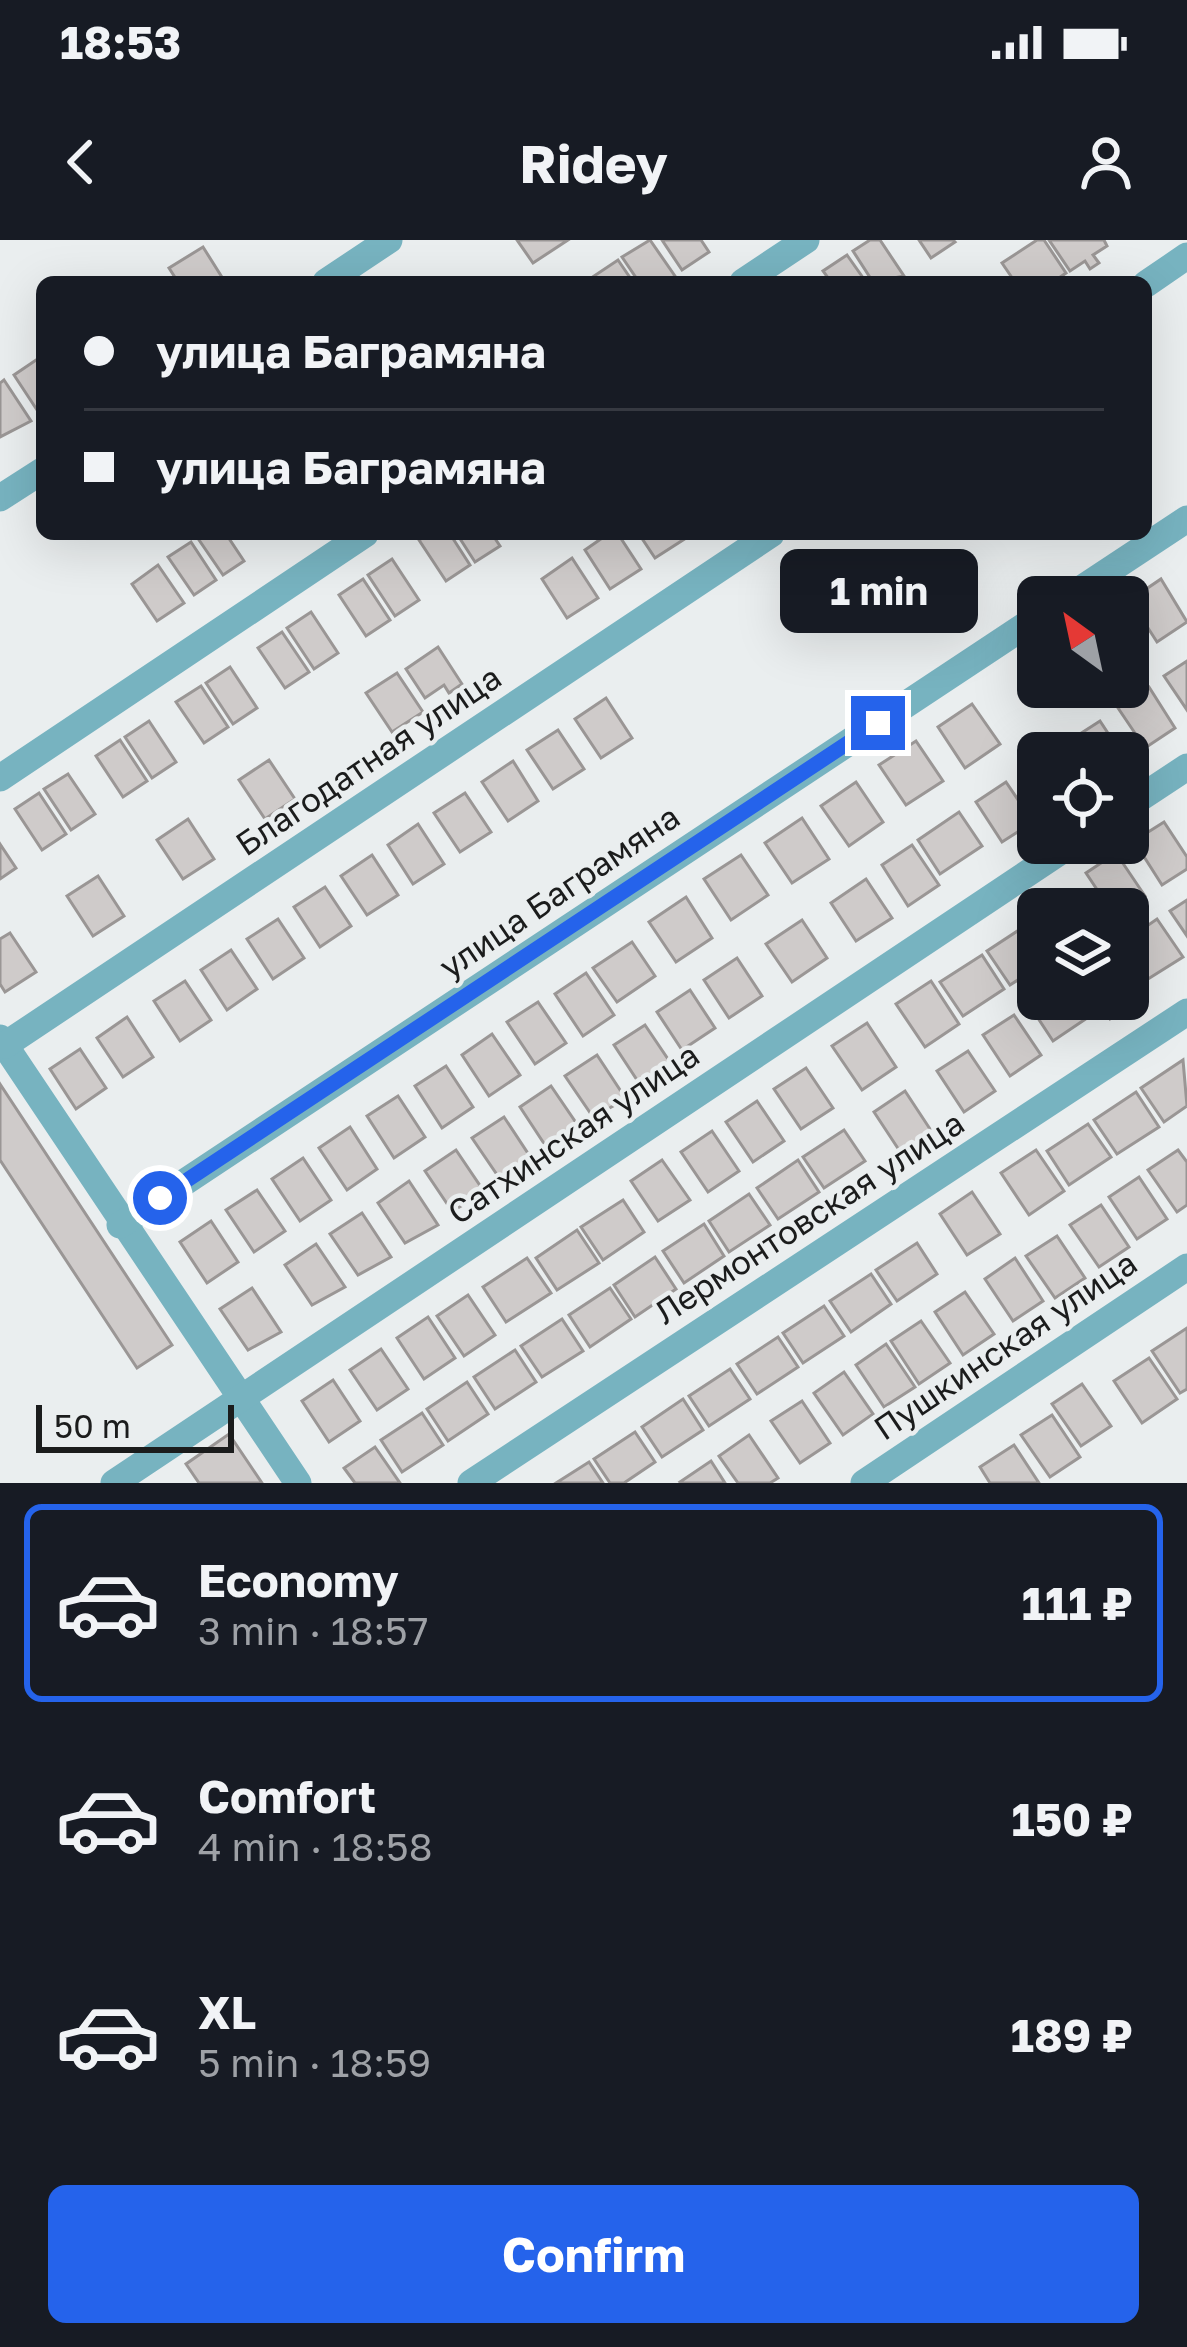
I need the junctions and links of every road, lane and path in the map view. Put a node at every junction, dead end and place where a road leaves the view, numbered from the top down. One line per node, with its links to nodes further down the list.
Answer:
1 (389, 240): 4 (street)
2 (806, 240): 5 (street)
3 (1187, 256): 6 (street)
4 (335, 276)
5 (751, 276)
6 (1152, 280)
7 (36, 475): 8 (street)
8 (0, 499)
9 (1187, 519): 12 (street)
10 (356, 540): 15 (street)
11 (762, 540): 19 (street, Благодатная улица)
12 (1101, 576)
13 (1017, 631): 20 (street, улица Баграмяна)
14 (1187, 766): 16 (street)
15 (0, 778)
16 (1149, 792)
17 (1041, 864): 22 (street, Сатхинская улица)
18 (1187, 1012): 25 (street, Лермонтовская улица)
19 (2, 1041): 20 (street)
20 (120, 1225): 22 (street)
21 (1187, 1267): 26 (street, Пушкинская улица)
22 (241, 1398): 23 (street, Сатхинская улица); 24 (street)
23 (114, 1483)
24 (298, 1483)
25 (471, 1483)
26 (864, 1483)

